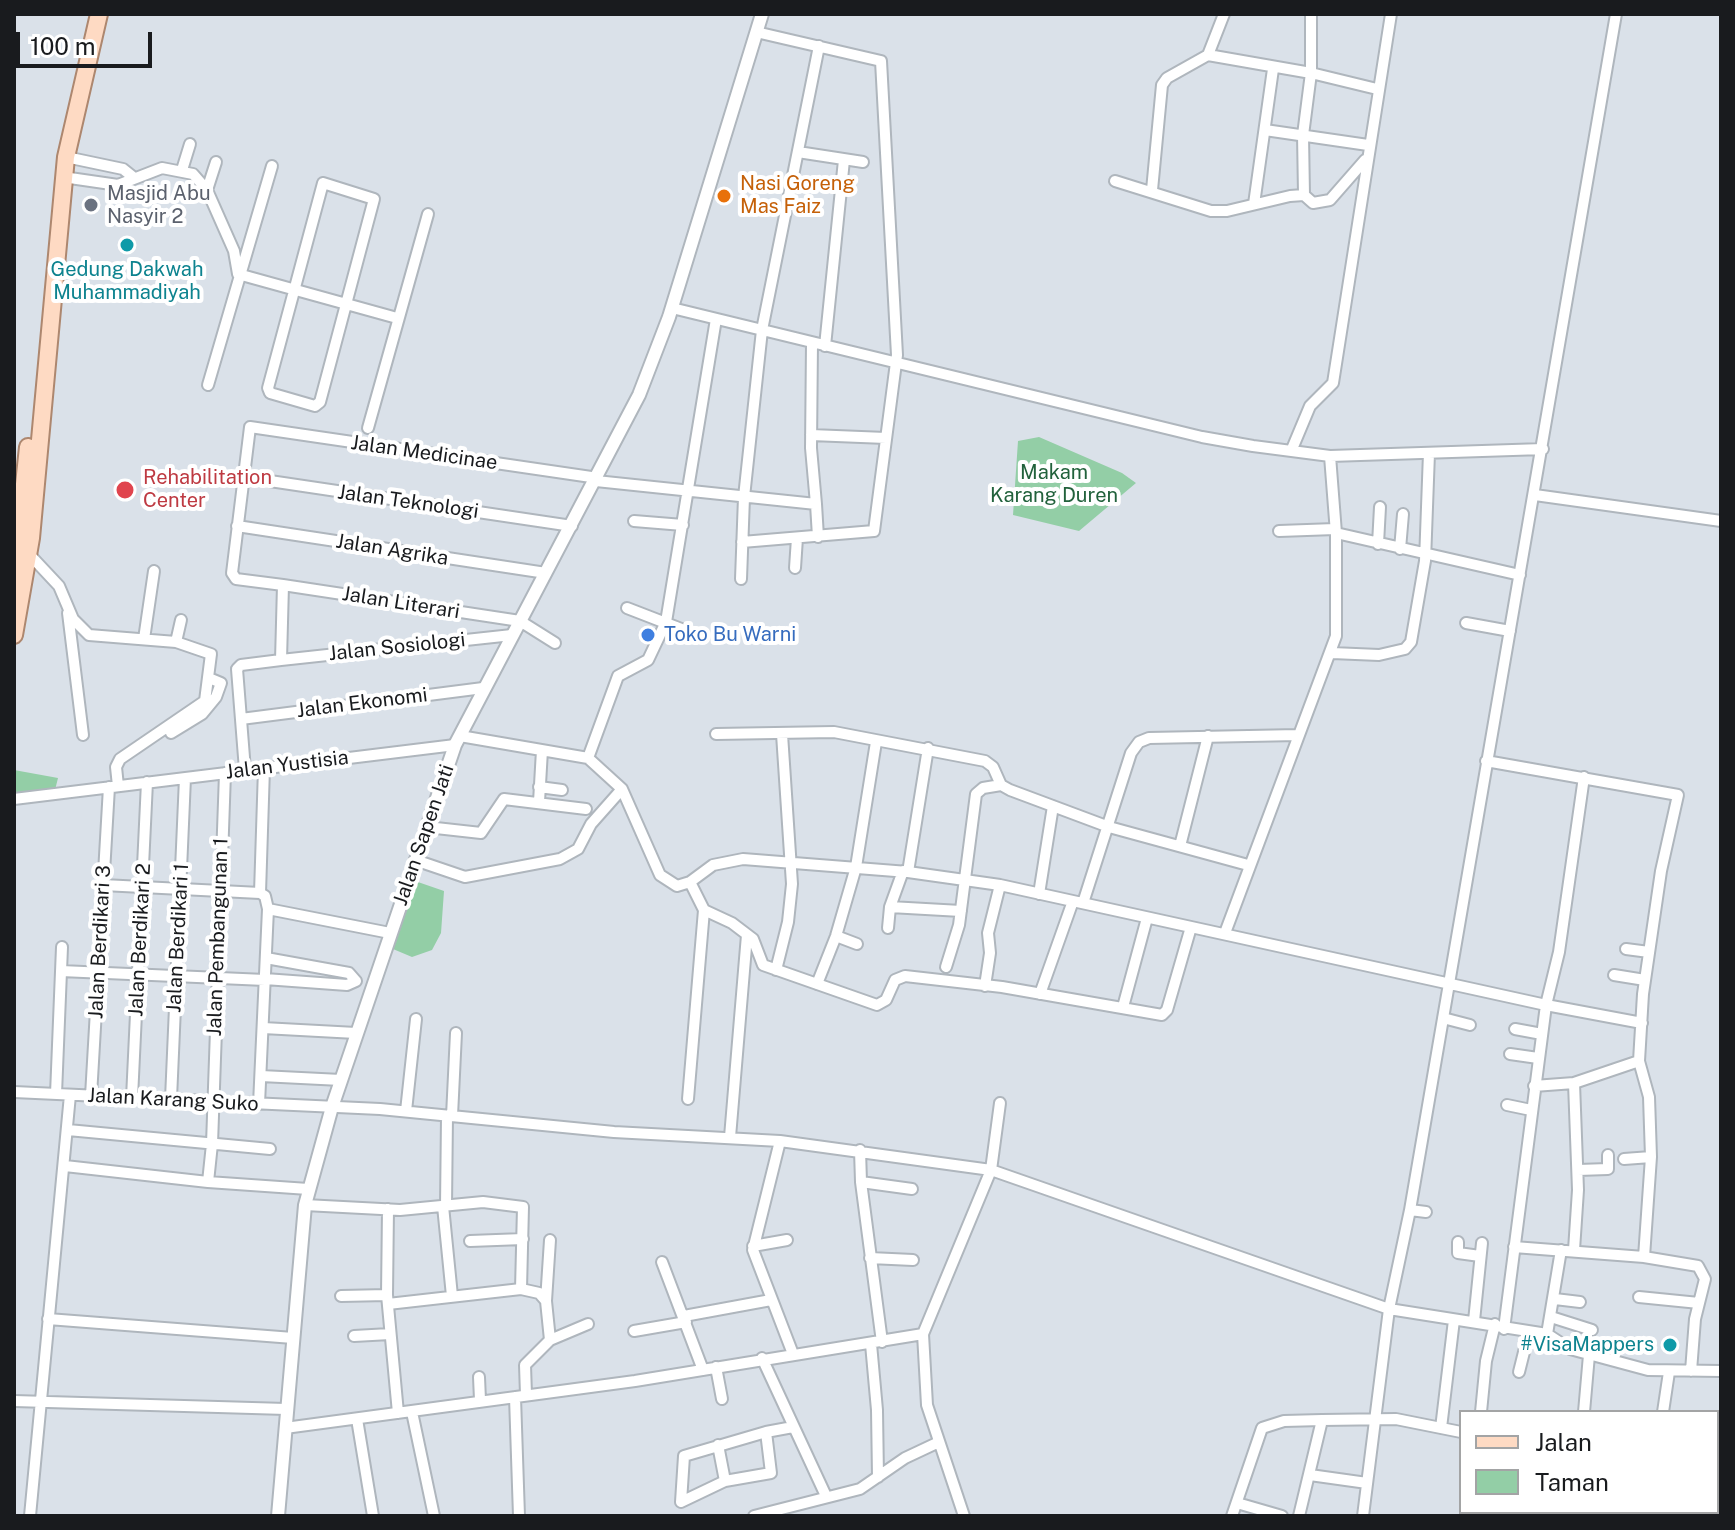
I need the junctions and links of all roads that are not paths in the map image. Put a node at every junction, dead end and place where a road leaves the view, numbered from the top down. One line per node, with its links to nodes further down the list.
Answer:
1 (88, 14): 78 (main road)
2 (99, 14): 19 (main road)
3 (762, 14): 8 (street, Jalan Sapen Jati)
4 (1224, 14): 10 (street)
5 (1311, 14): 12 (street)
6 (1391, 14): 13 (street)
7 (1616, 14): 49 (street)
8 (756, 32): 9 (street); 37 (street, Jalan Sapen Jati)
9 (819, 46): 18 (street); 43 (street)
10 (1208, 55): 11 (street); 30 (street)
11 (1273, 69): 12 (street); 14 (street)
12 (1311, 73): 13 (street); 15 (street)
13 (1377, 89): 17 (street)
14 (1265, 130): 15 (street); 32 (street)
15 (1303, 135): 17 (street); 31 (street)
16 (190, 144): 25 (street)
17 (1368, 145): 20 (street)
18 (798, 152): 21 (street); 40 (street)
19 (66, 157): 26 (main road); 27 (street)
20 (1366, 159): 31 (street); 48 (street)
21 (844, 160): 23 (street); 42 (street)
22 (216, 162): 29 (street)
23 (863, 162)
24 (272, 166): 34 (street)
25 (182, 170): 27 (street); 29 (street)
26 (63, 177): 27 (street); 72 (main road)
27 (133, 177)
28 (1115, 181): 30 (street)
29 (207, 190): 34 (street)
30 (1152, 190): 32 (street)
31 (1304, 195): 32 (street)
32 (1254, 204)
33 (428, 214): 38 (street)
34 (238, 274): 35 (street); 44 (street)
35 (295, 290): 36 (street); 36 (street); 36 (street)
36 (346, 304): 38 (street)
37 (672, 308): 39 (street); 53 (street, Jalan Sapen Jati)
38 (397, 318): 45 (street)
39 (716, 319): 40 (street); 54 (street)
40 (762, 330): 41 (street); 56 (street)
41 (812, 343): 42 (street); 46 (street)
42 (825, 346): 43 (street)
43 (896, 363): 47 (street); 48 (street)
44 (208, 385)
45 (368, 428)
46 (811, 435): 47 (street); 57 (street)
47 (886, 438): 67 (street)
48 (1292, 449): 51 (street)
49 (1543, 449): 50 (street); 55 (street)
50 (1429, 453): 51 (street); 73 (street)
51 (1330, 456): 66 (street)
52 (243, 477): 53 (street, Jalan Medicinae); 63 (street); 64 (street, Jalan Teknologi)
53 (597, 480): 54 (street, Jalan Medicinae); 64 (street, Jalan Sapen Jati)
54 (688, 491): 56 (street, Jalan Medicinae); 62 (street)
55 (1535, 495): 61 (street); 77 (street)
56 (744, 497): 57 (street, Jalan Medicinae); 69 (street)
57 (816, 504): 67 (street)
58 (1380, 507): 70 (street)
59 (1403, 514): 71 (street)
60 (634, 521): 62 (street)
61 (1721, 521)
62 (683, 525): 85 (street)
63 (237, 526): 76 (street, Jalan Agrika); 80 (street, Jalan Literari)
64 (572, 526): 76 (street, Jalan Sapen Jati)
65 (1279, 531): 66 (street)
66 (1336, 531): 70 (street); 94 (street)
67 (818, 537): 68 (street)
68 (797, 538): 69 (street); 74 (street)
69 (742, 542): 79 (street)
70 (1378, 544): 71 (street)
71 (1400, 549): 73 (street)
72 (29, 554): 81 (street); 88 (main road)
73 (1425, 556): 77 (street); 94 (street)
74 (795, 568)
75 (154, 571): 91 (street)
76 (546, 573): 84 (street, Jalan Sapen Jati)
77 (1520, 575): 87 (street)
78 (14, 577)
79 (741, 579)
80 (283, 585): 84 (street, Jalan Literari); 95 (street)
81 (67, 603): 91 (street); 100 (street)
82 (627, 608): 85 (street)
83 (181, 620): 92 (street)
84 (520, 621): 89 (street, Jalan Sapen Jati); 93 (street)
85 (666, 622): 90 (street); 107 (street)
86 (1466, 623): 87 (street)
87 (1510, 631): 108 (street)
88 (14, 635)
89 (512, 635): 95 (street, Jalan Sosiologi); 96 (street, Jalan Sapen Jati)
90 (702, 637)
91 (144, 639): 92 (street)
92 (176, 642): 116 (street, Jalan Berdikari 3)
93 (555, 643)
94 (1332, 653): 101 (street)
95 (281, 660): 97 (street, Jalan Sosiologi)
96 (483, 688): 97 (street, Jalan Ekonomi); 103 (street, Jalan Sapen Jati)
97 (241, 719): 110 (street)
98 (716, 734): 99 (street)
99 (782, 734): 104 (street); 128 (street)
100 (83, 735)
101 (1298, 735): 102 (street); 129 (street)
102 (1208, 736): 125 (street); 126 (street)
103 (458, 740): 106 (street, Jalan Yustisia); 109 (street, Jalan Yustisia); 124 (street, Jalan Sapen Jati)
104 (876, 742): 105 (street); 130 (street)
105 (928, 748): 115 (street); 131 (street)
106 (542, 750): 107 (street, Jalan Yustisia); 117 (street)
107 (588, 758): 118 (street)
108 (1486, 761): 112 (street); 168 (street)
109 (264, 768): 110 (street, Jalan Yustisia); 139 (street)
110 (245, 770): 111 (street, Jalan Yustisia)
111 (225, 773): 113 (street, Jalan Yustisia); 138 (street, Jalan Pembangunan 1)
112 (1584, 777): 156 (street); 172 (street)
113 (185, 778): 114 (street, Jalan Yustisia); 137 (street, Jalan Berdikari 1)
114 (147, 782): 116 (street, Jalan Yustisia); 136 (street, Jalan Berdikari 2)
115 (1001, 785): 122 (street); 132 (street)
116 (119, 786): 120 (street, Jalan Yustisia); 134 (street, Jalan Berdikari 3)
117 (539, 787): 119 (street); 121 (street)
118 (622, 789): 127 (street); 133 (street)
119 (562, 790)
120 (14, 799)
121 (539, 802): 123 (street); 124 (street)
122 (1053, 806): 125 (street); 140 (street)
123 (586, 809)
124 (427, 827): 127 (street, Jalan Sapen Jati)
125 (1109, 827): 126 (street); 141 (street)
126 (1180, 846): 129 (street)
127 (415, 860): 149 (street, Jalan Sapen Jati)
128 (791, 860): 130 (street); 133 (street); 159 (street)
129 (1248, 865): 150 (street)
130 (856, 867): 131 (street); 152 (street)
131 (905, 871): 132 (street); 142 (street)
132 (964, 879): 135 (street); 145 (street)
133 (690, 882): 144 (street)
134 (103, 885): 136 (street); 161 (street, Jalan Berdikari 3)
135 (1000, 885): 140 (street); 170 (street)
136 (142, 887): 137 (street); 162 (street, Jalan Berdikari 2)
137 (180, 889): 138 (street); 164 (street, Jalan Berdikari 1)
138 (219, 891): 139 (street); 165 (street, Jalan Pembangunan 1)
139 (260, 893): 143 (street)
140 (1039, 894): 141 (street)
141 (1078, 902): 146 (street); 171 (street)
142 (890, 907): 145 (street); 148 (street)
143 (268, 909): 149 (street); 157 (street)
144 (704, 910): 151 (street); 196 (street)
145 (961, 911): 158 (street)
146 (1147, 918): 147 (street); 173 (street)
147 (1191, 927): 150 (street); 173 (street)
148 (888, 928)
149 (390, 933): 180 (street, Jalan Sapen Jati)
150 (1225, 933): 168 (street)
151 (747, 935): 159 (street); 206 (street)
152 (836, 936): 153 (street); 169 (street)
153 (857, 944)
154 (62, 947): 160 (street)
155 (1626, 949): 156 (street)
156 (1649, 952): 167 (street)
157 (266, 958): 166 (street); 166 (street)
158 (946, 967)
159 (776, 970): 169 (street)
160 (61, 971): 161 (street); 191 (street)
161 (98, 973): 162 (street); 193 (street, Jalan Berdikari 3)
162 (138, 975): 164 (street); 194 (street, Jalan Berdikari 2)
163 (1614, 975): 167 (street)
164 (176, 977): 165 (street); 195 (street, Jalan Berdikari 1)
165 (215, 979): 166 (street); 197 (street, Jalan Pembangunan 1)
166 (265, 980): 178 (street)
167 (1645, 980): 176 (street)
168 (1450, 981): 172 (street); 174 (street)
169 (817, 984): 170 (street)
170 (985, 986): 171 (street)
171 (1040, 994): 173 (street)
172 (1546, 1005): 176 (street); 182 (street)
173 (1123, 1007)
174 (1443, 1018): 177 (street); 224 (street)
175 (416, 1019): 203 (street)
176 (1642, 1023): 185 (street)
177 (1470, 1025)
178 (263, 1028): 180 (street); 186 (street)
179 (1515, 1029): 182 (street)
180 (356, 1033): 187 (street, Jalan Sapen Jati)
181 (456, 1033): 204 (street)
182 (1542, 1034): 184 (street)
183 (1510, 1054): 184 (street)
184 (1538, 1058): 189 (street)
185 (1639, 1061): 188 (street); 212 (street)
186 (261, 1076): 187 (street); 199 (street)
187 (341, 1080): 201 (street, Jalan Sapen Jati)
188 (1574, 1083): 189 (street); 216 (street)
189 (1534, 1086): 202 (street)
190 (14, 1092): 191 (street, Jalan Karang Suko)
191 (56, 1094): 192 (street, Jalan Karang Suko)
192 (70, 1095): 193 (street, Jalan Karang Suko); 205 (street)
193 (91, 1096): 194 (street, Jalan Karang Suko)
194 (132, 1098): 195 (street, Jalan Karang Suko)
195 (171, 1099): 197 (street, Jalan Karang Suko)
196 (688, 1099)
197 (211, 1101): 199 (street, Jalan Karang Suko); 208 (street, Jalan Pembangunan 1)
198 (1000, 1103): 215 (street)
199 (259, 1104): 201 (street, Jalan Karang Suko)
200 (1507, 1105): 202 (street)
201 (332, 1107): 203 (street, Jalan Karang Suko); 219 (street, Jalan Sapen Jati)
202 (1531, 1110): 233 (street)
203 (406, 1111): 204 (street, Jalan Karang Suko)
204 (449, 1116): 206 (street, Jalan Karang Suko); 222 (street)
205 (68, 1130): 208 (street); 214 (street)
206 (730, 1137): 207 (street, Jalan Karang Suko)
207 (780, 1141): 210 (street, Jalan Karang Suko); 232 (street)
208 (212, 1144): 209 (street); 217 (street, Jalan Pembangunan 1)
209 (270, 1149)
210 (860, 1150): 215 (street, Jalan Karang Suko); 218 (street)
211 (1608, 1155): 216 (street)
212 (1651, 1157): 213 (street); 237 (street)
213 (1624, 1159)
214 (65, 1166): 217 (street); 253 (street)
215 (991, 1170): 251 (street, Jalan Karang Suko); 263 (street)
216 (1578, 1170): 235 (street)
217 (208, 1182): 219 (street)
218 (861, 1182): 220 (street); 238 (street)
219 (308, 1189): 221 (street, Jalan Sapen Jati)
220 (912, 1189)
221 (305, 1205): 223 (street); 266 (street, Jalan Sapen Jati)
222 (444, 1206): 223 (street); 226 (street); 243 (street)
223 (388, 1209): 245 (street)
224 (1410, 1210): 225 (street); 251 (street)
225 (1426, 1212)
226 (523, 1239): 229 (street); 241 (street)
227 (550, 1240): 248 (street)
228 (787, 1240): 232 (street)
229 (470, 1241)
230 (1458, 1242): 236 (street)
231 (1482, 1243): 236 (street)
232 (753, 1246): 247 (street)
233 (1514, 1247): 234 (street); 258 (street)
234 (1561, 1250): 235 (street); 246 (street)
235 (1574, 1250): 237 (street)
236 (1480, 1256): 256 (street)
237 (1644, 1257): 250 (street)
238 (870, 1258): 239 (street); 268 (street)
239 (913, 1260)
240 (662, 1262): 254 (street)
241 (521, 1289): 243 (street); 248 (street)
242 (341, 1296): 245 (street)
243 (452, 1296): 245 (street)
244 (1639, 1297): 250 (street)
245 (387, 1299): 262 (street)
246 (1555, 1299): 249 (street); 252 (street)
247 (771, 1300): 254 (street); 269 (street)
248 (546, 1301): 267 (street)
249 (1580, 1302)
250 (1699, 1303): 274 (street)
251 (1389, 1309): 255 (street, Jalan Karang Suko); 292 (street)
252 (1551, 1317): 259 (street); 264 (street)
253 (48, 1319): 266 (street); 283 (street)
254 (685, 1319): 260 (street); 273 (street)
255 (1454, 1320): 256 (street, Jalan Karang Suko); 295 (street)
256 (1474, 1321): 258 (street, Jalan Karang Suko)
257 (588, 1324): 267 (street)
258 (1500, 1326): 261 (street, Jalan Karang Suko); 285 (street)
259 (1592, 1330)
260 (634, 1331)
261 (1529, 1332): 264 (street, Jalan Karang Suko); 276 (street)
262 (390, 1334): 265 (street); 289 (street)
263 (923, 1334): 268 (street); 298 (street)
264 (1547, 1334): 270 (street)
265 (354, 1336)
266 (293, 1338): 284 (street, Jalan Sapen Jati)
267 (550, 1340): 279 (street)
268 (876, 1343): 269 (street); 301 (street)
269 (793, 1354): 271 (street)
270 (1589, 1355): 277 (street); 286 (street)
271 (762, 1358): 272 (street); 293 (street)
272 (716, 1367): 273 (street); 280 (street)
273 (703, 1370): 279 (street)
274 (1691, 1371): 275 (street); 277 (street)
275 (1721, 1371)
276 (1519, 1372)
277 (1669, 1372): 287 (street)
278 (479, 1377): 281 (street)
279 (520, 1396): 281 (street); 310 (street)
280 (722, 1399)
281 (480, 1400): 288 (street)
282 (14, 1401): 283 (street)
283 (40, 1402): 284 (street); 306 (street)
284 (286, 1409): 294 (street, Jalan Sapen Jati)
285 (1481, 1410)
286 (1584, 1410)
287 (1663, 1410)
288 (412, 1412): 289 (street); 309 (street)
289 (398, 1413): 290 (street)
290 (357, 1419): 294 (street); 308 (street)
291 (1322, 1420): 292 (street); 300 (street); 305 (street)
292 (1377, 1420): 295 (street); 303 (street)
293 (793, 1427): 296 (street); 304 (street)
294 (285, 1428): 307 (street, Jalan Sapen Jati)
295 (1441, 1428): 297 (street)
296 (766, 1432): 299 (street); 302 (street)
297 (1459, 1432)
298 (939, 1442): 301 (street); 312 (street)
299 (718, 1445): 302 (street); 302 (street)
300 (1310, 1475): 303 (street); 315 (street)
301 (878, 1477): 304 (street)
302 (725, 1481)
303 (1367, 1483): 316 (street)
304 (826, 1496): 311 (street)
305 (1237, 1503): 313 (street); 314 (street)
306 (30, 1516)
307 (278, 1516)
308 (373, 1516)
309 (434, 1516)
310 (519, 1516)
311 (754, 1516)
312 (964, 1516)
313 (1232, 1516)
314 (1282, 1516)
315 (1299, 1516)
316 (1363, 1516)

